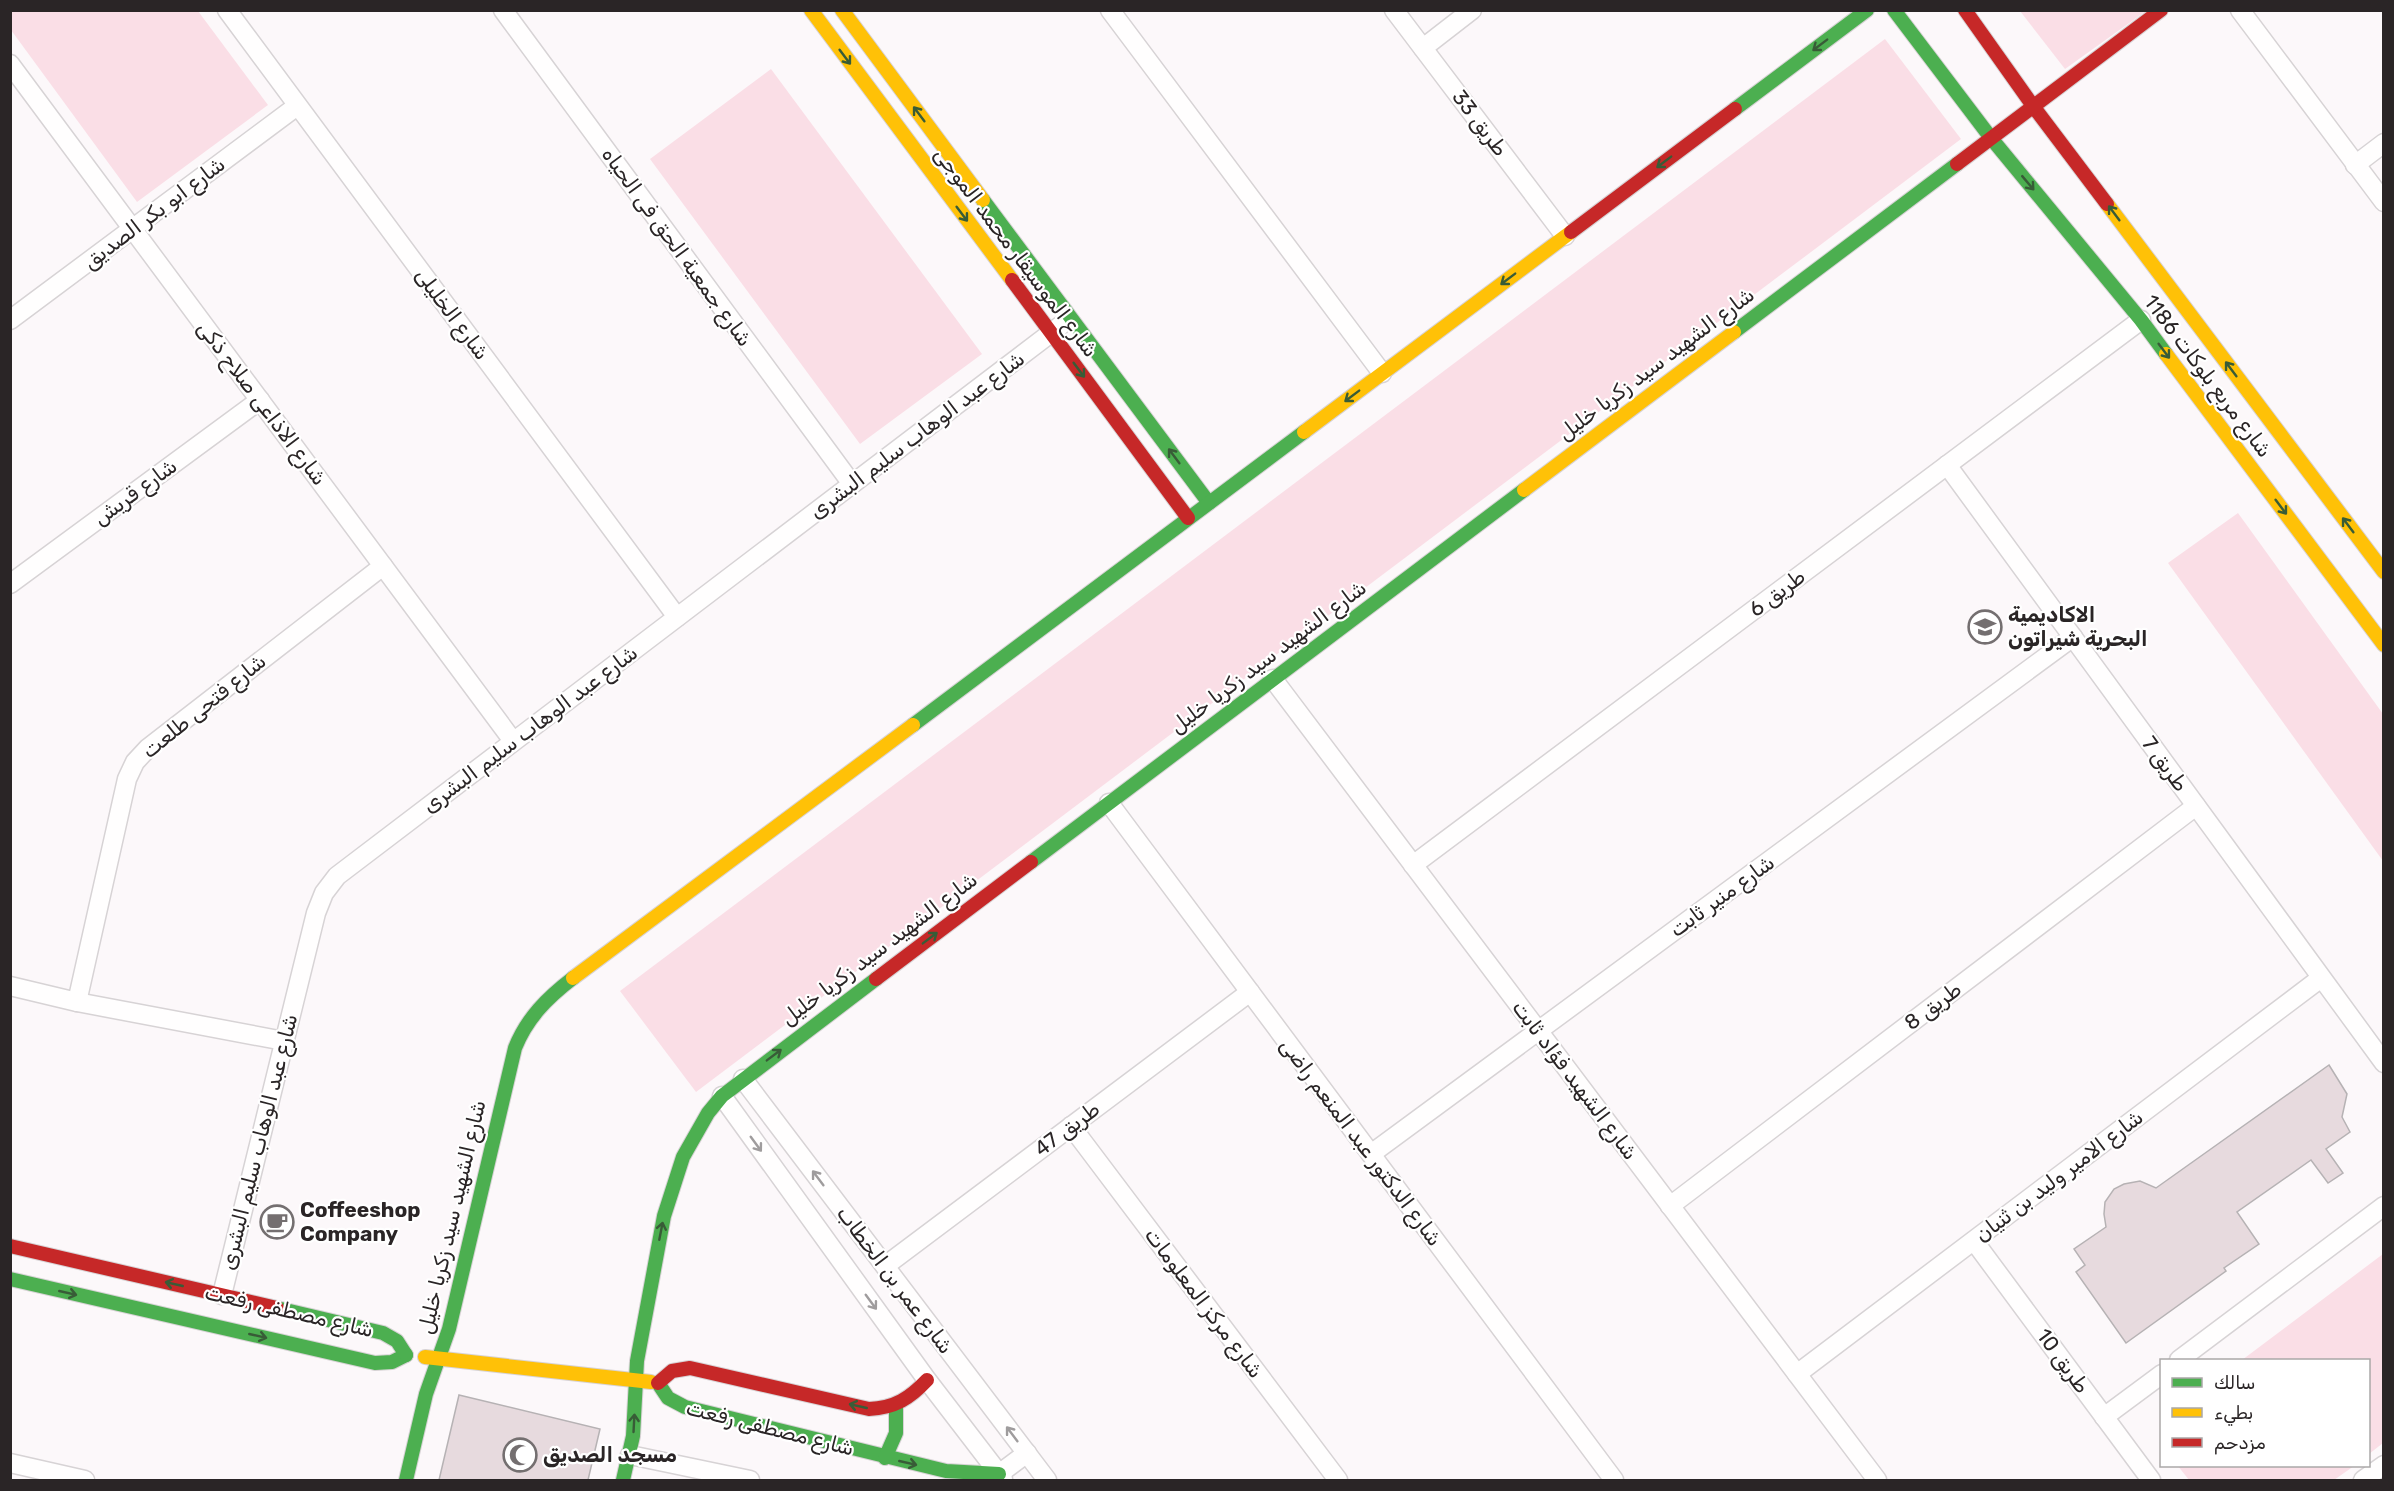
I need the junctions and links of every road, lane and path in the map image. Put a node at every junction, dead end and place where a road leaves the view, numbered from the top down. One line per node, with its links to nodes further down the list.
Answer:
1 (227, 10): 15 (street, شارع الخليلى)
2 (503, 10): 30 (street, شارع جمعية الحق فى الحياه)
3 (811, 10): 26 (street, شارع الموسيقار محمد الموجى, one-way to 26)
4 (842, 10): 23 (street, شارع الموسيقار محمد الموجى, one-way to 4)
5 (1110, 10): 27 (street)
6 (1394, 10): 13 (street, طريق 33)
7 (1472, 10): 13 (street)
8 (1867, 10): 22 (street, شارع الشهيد سيد زكريا خليل, one-way to 22)
9 (1894, 10): 17 (street, شارع مربع بلوكات 1186)
10 (1965, 10): 16 (street, شارع مربع بلوكات 1186)
11 (2161, 10): 16 (street, شارع الشهيد سيد زكريا خليل)
12 (2240, 10): 19 (street)
13 (1423, 48): 22 (street, طريق 33)
14 (10, 64): 21 (street, شارع الاذاعى صلاح ذكى)
15 (297, 106): 21 (street, شارع ابو بكر الصديق); 36 (street, شارع الخليلى)
16 (2033, 106): 17 (street, شارع الشهيد سيد زكريا خليل); 34 (street, شارع مربع بلوكات 1186, one-way to 16)
17 (1991, 138): 25 (street, شارع مربع بلوكات 1186, one-way to 25); 39 (street, شارع الشهيد سيد زكريا خليل)
18 (2384, 143): 19 (street)
19 (2355, 165): 20 (street)
20 (2384, 202)
21 (133, 229): 24 (street, شارع ابو بكر الصديق); 28 (street, شارع الاذاعى صلاح ذكى)
22 (1565, 236): 27 (street, شارع الشهيد سيد زكريا خليل, one-way to 27)
23 (1071, 318): 26 (street, شارع عبد الوهاب سليم البشرى); 31 (street, شارع الموسيقار محمد الموجى, one-way to 23)
24 (10, 320)
25 (2141, 320): 29 (street, طريق 6); 38 (street, شارع مربع بلوكات 1186, one-way to 38)
26 (1051, 333): 30 (street, شارع عبد الوهاب سليم البشرى); 32 (street, شارع الموسيقار محمد الموجى, one-way to 32)
27 (1382, 373): 31 (street, شارع الشهيد سيد زكريا خليل, one-way to 31)
28 (260, 400): 33 (street, شارع الاذاعى صلاح ذكى); 35 (street, شارع قريش)
29 (1947, 465): 37 (street, طريق 7); 43 (street, طريق 6)
30 (852, 484): 36 (street, شارع عبد الوهاب سليم البشرى)
31 (1209, 503): 32 (street, شارع الشهيد سيد زكريا خليل)
32 (1188, 518): 63 (street, شارع الشهيد سيد زكريا خليل)
33 (383, 566): 40 (street, شارع الاذاعى صلاح ذكى); 47 (street, شارع فتحى طلعت)
34 (2384, 572)
35 (10, 584)
36 (677, 617): 40 (street, شارع عبد الوهاب سليم البشرى)
37 (2073, 637): 42 (street, طريق 7); 48 (street, شارع منير ثابت)
38 (2384, 645)
39 (1273, 680): 41 (street, شارع الشهيد سيد زكريا خليل); 43 (street, شارع الشهيد فؤاد ثابت)
40 (513, 741): 49 (street, شارع عبد الوهاب سليم البشرى)
41 (1109, 802): 46 (street, شارع الدكتور عبد المنعم راضى); 51 (street, شارع الشهيد سيد زكريا خليل, one-way to 41)
42 (2196, 806): 44 (street, طريق 7); 55 (street, طريق 8)
43 (1413, 865): 48 (street, شارع الشهيد فؤاد ثابت)
44 (2321, 978): 50 (street, طريق 7); 57 (street, شارع الامير وليد بن ثنيان)
45 (10, 986): 47 (street)
46 (1250, 992): 53 (street, طريق 47); 54 (street, شارع الدكتور عبد المنعم راضى)
47 (77, 1002): 49 (street)
48 (1538, 1031): 54 (street, شارع منير ثابت); 55 (street, شارع الشهيد فؤاد ثابت)
49 (284, 1041): 61 (street, شارع عبد الوهاب سليم البشرى)
50 (2384, 1063)
51 (742, 1078): 52 (street, شارع الشهيد سيد زكريا خليل); 59 (street, شارع عمر بن الخطاب, one-way to 51)
52 (722, 1096): 67 (street, شارع عمر بن الخطاب, one-way to 67); 68 (street, شارع الشهيد سيد زكريا خليل, one-way to 52)
53 (1071, 1126): 59 (street, طريق 47); 83 (street, شارع مركز المعلومات)
54 (1371, 1154): 84 (street, شارع الدكتور عبد المنعم راضى)
55 (1670, 1206): 65 (street, شارع الشهيد فؤاد ثابت)
56 (2384, 1206): 64 (street)
57 (1974, 1241): 65 (street, شارع الامير وليد بن ثنيان); 71 (street, طريق 10)
58 (10, 1246): 61 (street, شارع مصطفى رفعت, one-way to 58)
59 (885, 1266): 72 (street, شارع عمر بن الخطاب, one-way to 59)
60 (10, 1280): 62 (street, شارع مصطفى رفعت, one-way to 62)
61 (222, 1295): 62 (street, شارع مصطفى رفعت)
62 (406, 1355): 63 (street)
63 (439, 1359): 68 (street); 79 (street, شارع الشهيد سيد زكريا خليل)
64 (2180, 1359)
65 (1797, 1374): 85 (street, شارع الشهيد فؤاد ثابت)
66 (2160, 1375): 71 (street)
67 (927, 1380): 70 (street); 77 (street, شارع عمر بن الخطاب)
68 (635, 1381): 69 (street); 73 (street, شارع الشهيد سيد زكريا خليل, one-way to 68)
69 (658, 1383): 70 (street, شارع مصطفى رفعت, one-way to 69); 74 (street, شارع مصطفى رفعت)
70 (897, 1406): 74 (street)
71 (2104, 1417): 86 (street, طريق 10)
72 (1027, 1453): 77 (street); 82 (street, شارع عمر بن الخطاب)
73 (630, 1455): 80 (street, شارع الشهيد سيد زكريا خليل); 81 (street)
74 (885, 1458): 77 (street, شارع مصطفى رفعت, one-way to 77)
75 (10, 1463): 78 (street)
76 (2384, 1465): 87 (street)
77 (1001, 1477)
78 (86, 1480)
79 (406, 1480)
80 (623, 1480)
81 (750, 1480)
82 (1047, 1480)
83 (1338, 1480)
84 (1614, 1480)
85 (1877, 1480)
86 (2151, 1480)
87 (2363, 1480)

